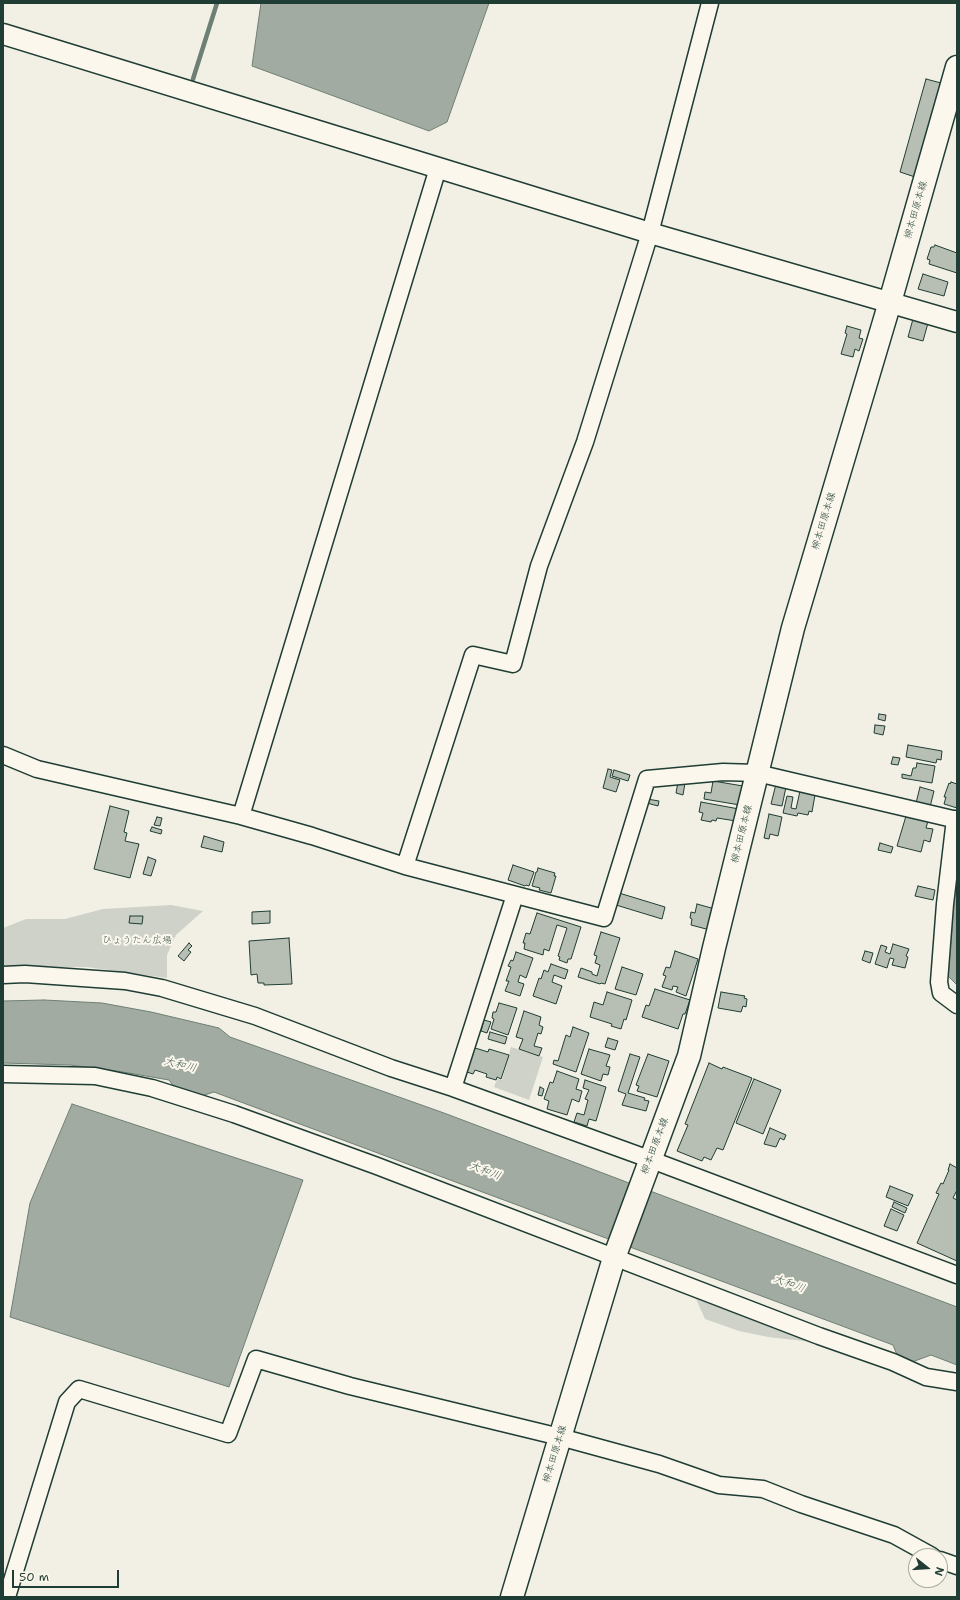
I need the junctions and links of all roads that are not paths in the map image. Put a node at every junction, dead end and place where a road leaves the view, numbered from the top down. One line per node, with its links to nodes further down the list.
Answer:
1 (710, 3): 5 (street)
2 (3, 34): 4 (street)
3 (957, 67): 6 (main road, 柳本田原本線)
4 (438, 168): 5 (street); 10 (street)
5 (650, 232): 6 (street); 12 (street)
6 (890, 302): 7 (street); 9 (main road, 柳本田原本線)
7 (957, 322)
8 (3, 755): 10 (street)
9 (757, 773): 11 (street); 13 (street); 18 (main road, 柳本田原本線)
10 (241, 816): 12 (street)
11 (956, 820): 15 (street)
12 (406, 866): 13 (street)
13 (515, 895): 17 (street)
14 (3, 975): 17 (street)
15 (957, 1005)
16 (3, 1074): 19 (street)
17 (452, 1088): 18 (street)
18 (648, 1162): 19 (main road, 柳本田原本線); 20 (street)
19 (615, 1256): 21 (street); 22 (main road, 柳本田原本線)
20 (957, 1275)
21 (957, 1382)
22 (560, 1437): 23 (street); 24 (street); 25 (main road, 柳本田原本線)
23 (918, 1548)
24 (7, 1597)
25 (512, 1597)

